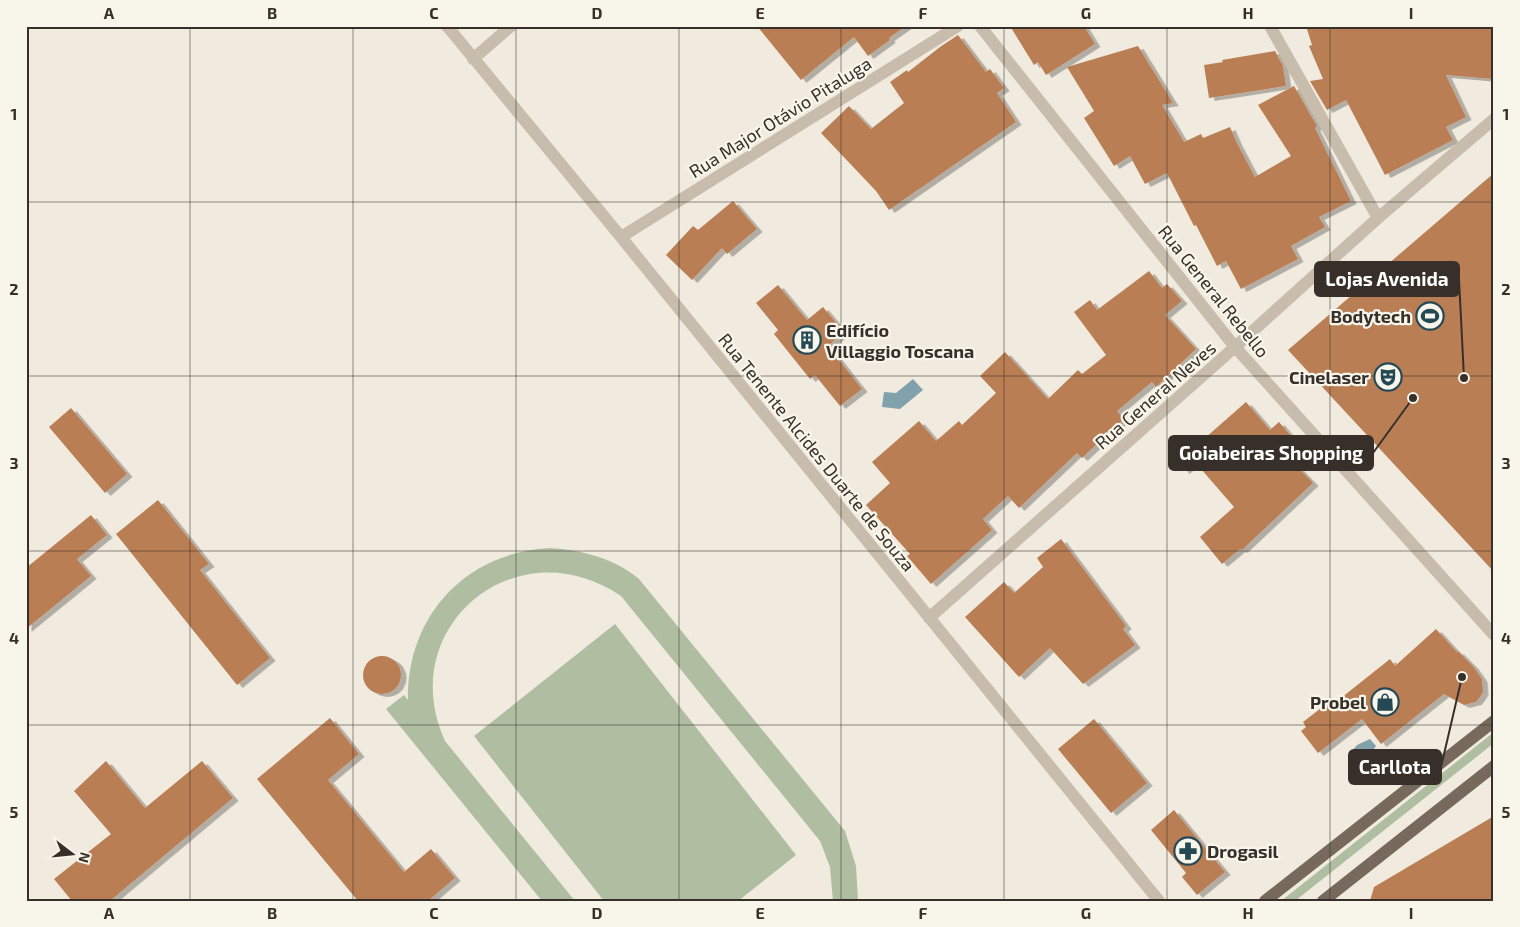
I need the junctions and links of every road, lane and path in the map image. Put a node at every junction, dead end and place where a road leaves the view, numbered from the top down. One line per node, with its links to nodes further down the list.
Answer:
1 (447, 26): 6 (street, Rua Tenente Alcides Duarte de Souza)
2 (511, 26): 6 (street)
3 (958, 26): 9 (street, Rua Major Otávio Pitaluga)
4 (980, 26): 10 (street, Rua General Rebello)
5 (1270, 26): 8 (street)
6 (473, 58): 9 (street, Rua Tenente Alcides Duarte de Souza)
7 (1494, 119): 8 (street, Rua General Neves)
8 (1378, 218): 10 (street, Rua General Neves)
9 (621, 237): 11 (street, Rua Tenente Alcides Duarte de Souza)
10 (1235, 347): 11 (street, Rua General Neves); 12 (street, Rua General Rebello)
11 (929, 618): 15 (street, Rua Tenente Alcides Duarte de Souza)
12 (1494, 635)
13 (1494, 721): 16 (main road)
14 (1494, 766): 17 (main road)
15 (1159, 901)
16 (1265, 901)
17 (1323, 901)

